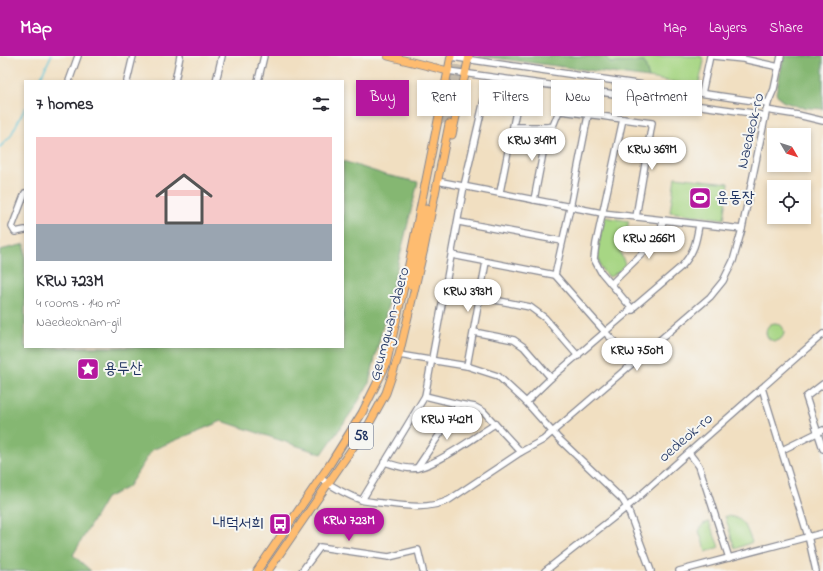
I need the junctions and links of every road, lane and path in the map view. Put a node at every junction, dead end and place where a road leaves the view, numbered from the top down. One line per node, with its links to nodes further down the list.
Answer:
1 (78, 56): 16 (street)
2 (133, 56): 17 (street)
3 (180, 56): 18 (street)
4 (222, 56): 19 (street)
5 (264, 56): 20 (street)
6 (388, 56): 14 (main road)
7 (448, 56): 11 (street); 14 (main road)
8 (710, 56): 24 (street)
9 (713, 56): 12 (street)
10 (781, 56): 13 (street, Naedeok-ro)
11 (468, 58): 15 (main road); 21 (street)
12 (743, 58): 13 (street)
13 (779, 67): 25 (street, Naedeok-ro)
14 (448, 71): 15 (street); 62 (main road)
15 (465, 73): 22 (street); 34 (main road)
16 (68, 80)
17 (127, 80)
18 (174, 80)
19 (216, 80)
20 (258, 80)
21 (615, 80)
22 (551, 85)
23 (604, 92): 26 (street)
24 (702, 93): 25 (street)
25 (768, 102): 26 (street, Naedeok-ro)
26 (766, 113): 31 (street); 45 (street, Naedeok-ro)
27 (557, 116): 33 (street)
28 (588, 116): 39 (street)
29 (604, 116): 30 (street)
30 (623, 120): 40 (street); 41 (street)
31 (823, 121)
32 (513, 127): 33 (street); 35 (street); 36 (street)
33 (548, 127): 38 (street)
34 (442, 182): 35 (street); 51 (main road)
35 (464, 186): 36 (street); 43 (street)
36 (500, 192): 38 (street)
37 (24, 196): 46 (street)
38 (534, 200): 39 (street)
39 (570, 208): 40 (street); 47 (street)
40 (602, 213): 41 (street); 52 (street)
41 (636, 217): 42 (street)
42 (663, 221): 44 (street); 52 (street)
43 (459, 222): 47 (street); 48 (street)
44 (699, 225): 45 (street); 54 (street)
45 (742, 229): 61 (street, Naedeok-ro)
46 (24, 230)
47 (562, 241): 50 (street)
48 (452, 255): 49 (street); 60 (street)
49 (486, 262): 50 (street); 53 (street)
50 (555, 275): 56 (street)
51 (416, 283): 58 (main road, Geumgwan-daero / 58); 62 (main road, Geumgwan-daero / 58)
52 (611, 284): 54 (street)
53 (480, 297): 55 (street); 59 (street)
54 (633, 310): 56 (street)
55 (474, 332): 63 (street); 64 (street)
56 (605, 332): 59 (street); 61 (street)
57 (823, 334): 66 (street, oedeok-ro)
58 (399, 355): 60 (street); 80 (main road, Geumgwan-daero / 58)
59 (578, 356): 64 (street)
60 (430, 360): 63 (street); 67 (street)
61 (634, 362): 72 (street, Naedeok-ro)
62 (386, 365): 79 (main road)
63 (467, 366): 68 (street)
64 (551, 378): 68 (street)
65 (823, 384): 71 (street)
66 (762, 388): 74 (street); 76 (street, oedeok-ro)
67 (425, 396): 69 (street); 77 (street)
68 (526, 402): 72 (street)
69 (458, 404): 70 (street); 78 (street)
70 (495, 424): 75 (street); 78 (street)
71 (820, 431): 73 (street); 74 (street)
72 (552, 432): 75 (street, Naedeok-ro); 82 (street)
73 (823, 449)
74 (782, 450): 84 (street)
75 (521, 452): 81 (street, Naedeok-ro)
76 (688, 453): 82 (street, oedeok-ro); 85 (street)
77 (384, 462): 78 (street); 81 (street)
78 (417, 468)
79 (320, 478): 80 (street, Naedeok-ro); 86 (main road)
80 (328, 484): 81 (street, Naedeok-ro); 87 (main road, Geumgwan-daero / 58)
81 (362, 500)
82 (627, 507): 90 (street, oedeok-ro); 91 (street)
83 (823, 533): 84 (street)
84 (808, 536): 85 (street); 93 (street)
85 (729, 558): 92 (street)
86 (257, 571)
87 (268, 571)
88 (302, 571): 89 (street)
89 (423, 571)
90 (545, 571)
91 (651, 571)
92 (679, 571)
93 (816, 571)

